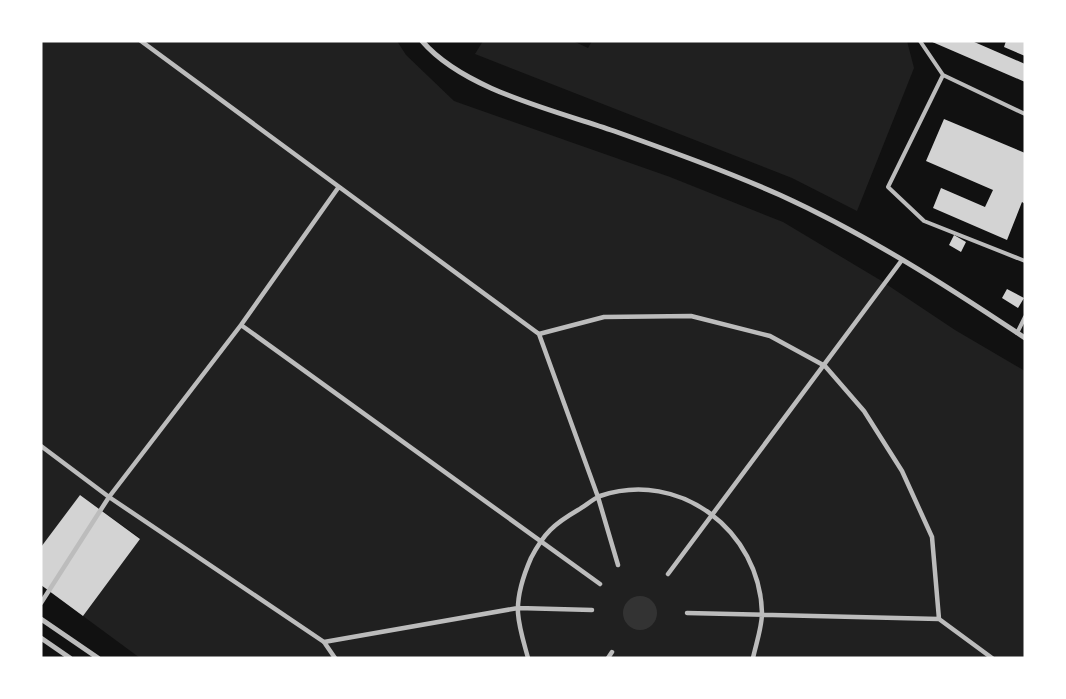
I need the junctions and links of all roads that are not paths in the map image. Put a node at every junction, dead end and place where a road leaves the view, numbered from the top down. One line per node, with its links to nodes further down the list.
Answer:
1 (141, 41): 6 (street)
2 (422, 41): 7 (street)
3 (920, 41): 4 (lane)
4 (943, 75): 5 (lane); 8 (lane)
5 (1025, 114)
6 (338, 188): 10 (street); 12 (street)
7 (902, 260): 11 (street); 14 (street)
8 (1025, 261)
9 (1025, 317): 11 (lane)
10 (241, 325): 16 (street); 19 (street)
11 (1017, 333): 13 (street)
12 (539, 334): 14 (street); 17 (street)
13 (1025, 338)
14 (825, 366): 18 (street); 29 (street)
15 (41, 446): 16 (street)
16 (110, 497): 23 (street); 31 (street)
17 (598, 498): 18 (street); 19 (street); 20 (street)
18 (712, 513): 21 (street); 27 (street)
19 (540, 541): 22 (street); 24 (street)
20 (618, 565)
21 (668, 574)
22 (600, 584)
23 (41, 603)
24 (518, 608): 25 (street); 31 (street); 36 (street)
25 (592, 610)
26 (687, 613): 27 (street)
27 (762, 615): 29 (street); 38 (street)
28 (41, 619): 34 (street)
29 (939, 619): 39 (street)
30 (41, 638): 33 (street)
31 (324, 642): 35 (street)
32 (612, 652): 37 (street)
33 (70, 658)
34 (98, 658)
35 (335, 658)
36 (528, 658)
37 (608, 658)
38 (753, 658)
39 (992, 658)

